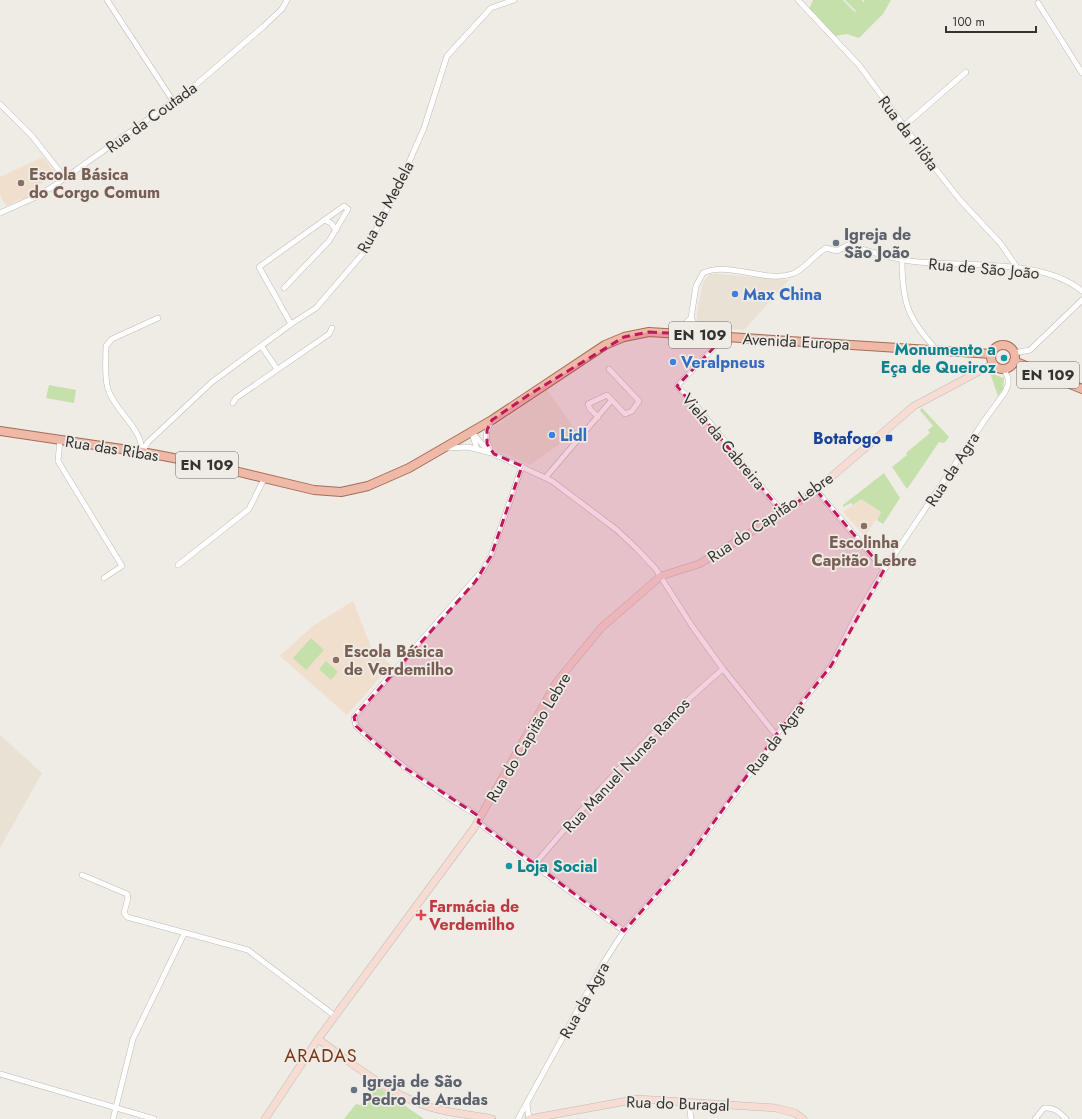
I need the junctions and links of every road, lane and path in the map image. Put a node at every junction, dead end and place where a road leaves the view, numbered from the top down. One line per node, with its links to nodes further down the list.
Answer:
1 (107, 0): 8 (street)
2 (287, 0): 8 (street, Rua da Coutada)
3 (514, 0): 22 (street, Rua da Medela)
4 (798, 0): 10 (street, Rua da Pilôta)
5 (1038, 3): 7 (street)
6 (966, 72): 10 (street)
7 (1082, 73)
8 (173, 101): 11 (street, Rua da Coutada)
9 (0, 104): 11 (street)
10 (904, 126): 16 (street, Rua da Pilôta)
11 (65, 178): 12 (street, Rua da Coutada)
12 (0, 213)
13 (324, 220): 14 (street); 14 (street); 22 (street)
14 (336, 230): 17 (street)
15 (902, 260): 16 (street, Rua de São João); 21 (street, Rua de São João); 28 (street)
16 (1018, 269): 18 (street, Rua de São João)
17 (284, 288)
18 (1082, 291)
19 (1082, 300): 29 (street)
20 (158, 318): 46 (street)
21 (691, 318): 24 (street); 25 (street)
22 (291, 324): 27 (street, Rua da Medela)
23 (332, 328): 33 (street)
24 (676, 334): 25 (main road, Avenida Europa / EN 109); 40 (main road, Avenida Europa / EN 109)
25 (712, 336): 26 (main road, Avenida Europa / EN 109)
26 (725, 336): 28 (main road, Avenida Europa / EN 109); 52 (street, Viela da Cabreira)
27 (262, 346): 33 (street); 46 (street, Rua da Medela)
28 (936, 349): 30 (main road, Avenida Europa / EN 109)
29 (1014, 352): 30 (main road, EN 109); 31 (main road, EN 109)
30 (992, 354): 32 (main road, EN 109)
31 (1014, 361): 35 (main road, EN 109); 36 (main road, EN 109)
32 (993, 364): 35 (main road, EN 109); 51 (main road, Rua do Capitão Lebre)
33 (277, 369): 38 (street)
34 (608, 369): 37 (street)
35 (1004, 369): 54 (street, Rua da Agra)
36 (1082, 389)
37 (611, 401): 39 (street); 39 (street)
38 (233, 403)
39 (598, 417): 49 (street)
40 (492, 420): 42 (main road, Avenida Europa / EN 109); 47 (street)
41 (0, 431): 43 (main road, Rua das Ribas / EN 109)
42 (472, 432): 44 (street); 45 (main road, Avenida Europa / EN 109); 47 (street)
43 (60, 440): 46 (main road, Rua das Ribas / EN 109); 56 (street)
44 (477, 449): 45 (street); 47 (street)
45 (441, 450): 50 (main road, Rua das Ribas / EN 109)
46 (142, 452): 50 (main road, Rua das Ribas / EN 109)
47 (494, 454): 48 (street)
48 (522, 466): 49 (street); 59 (street)
49 (546, 478): 55 (street)
50 (264, 479): 53 (street)
51 (816, 490): 52 (main road, Rua do Capitão Lebre); 54 (street)
52 (782, 512): 55 (main road, Rua do Capitão Lebre)
53 (178, 565)
54 (884, 570): 58 (street, Rua da Agra)
55 (660, 576): 57 (street); 59 (main road, Rua do Capitão Lebre)
56 (104, 578)
57 (723, 668): 58 (street); 60 (street, Rua Manuel Nunes Ramos)
58 (776, 735): 62 (street, Rua da Agra)
59 (479, 820): 60 (street); 64 (main road, Rua do Capitão Lebre)
60 (534, 865): 62 (street)
61 (82, 875): 63 (street)
62 (624, 931): 67 (street, Rua da Agra)
63 (184, 934): 64 (street); 69 (street)
64 (335, 1016): 65 (main road, Rua do Capitão Lebre)
65 (318, 1039): 70 (main road, Rua do Capitão Lebre); 73 (main road)
66 (0, 1074): 69 (street)
67 (528, 1103): 74 (street, Rua da Agra); 75 (street)
68 (689, 1103): 75 (main road, Rua do Buragal); 76 (street); 77 (main road, Rua do Buragal)
69 (117, 1107): 71 (street); 72 (street)
70 (266, 1118)
71 (113, 1119)
72 (154, 1119)
73 (492, 1119)
74 (518, 1119)
75 (529, 1119)
76 (691, 1119)
77 (803, 1119)
78 (1035, 1119): 79 (street)
79 (1066, 1119)

